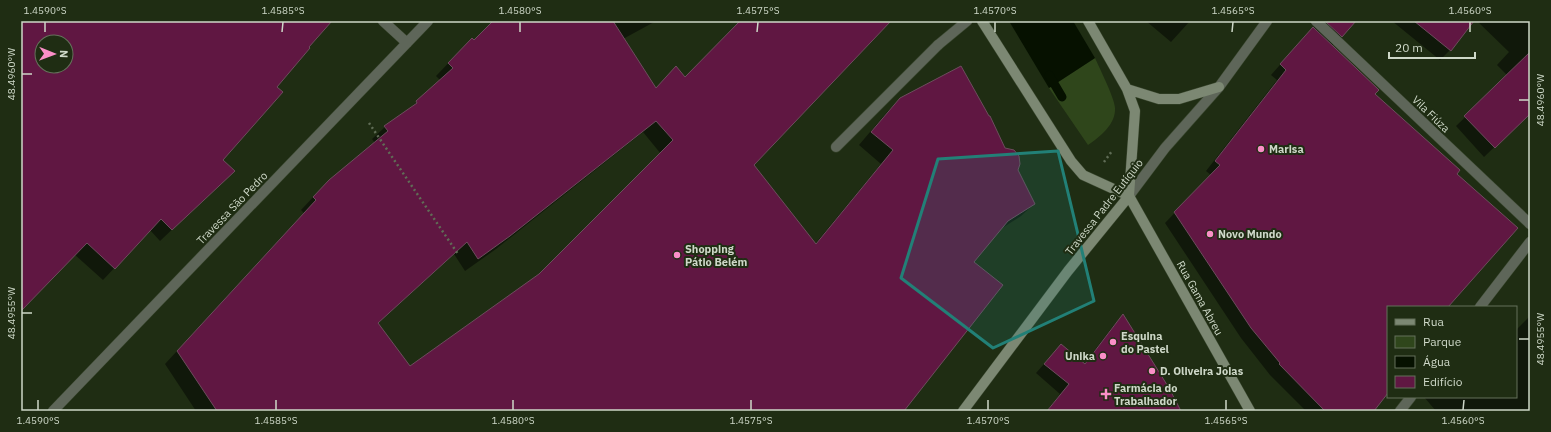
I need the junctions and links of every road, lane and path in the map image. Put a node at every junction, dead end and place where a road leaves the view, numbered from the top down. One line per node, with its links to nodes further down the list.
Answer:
1 (383, 21): 8 (street)
2 (428, 21): 8 (street, Travessa São Pedro)
3 (967, 21): 12 (street)
4 (982, 21): 15 (main road)
5 (1088, 21): 10 (main road)
6 (1267, 21): 9 (street, Travessa Padre Eutíquio)
7 (1316, 21): 16 (street, Vila Fiúza)
8 (407, 43): 21 (street, Travessa São Pedro)
9 (1219, 87): 10 (main road); 15 (street, Travessa Padre Eutíquio)
10 (1127, 89): 15 (main road)
11 (369, 124): 18 (path)
12 (836, 147)
13 (1114, 147): 14 (path)
14 (1102, 164)
15 (1129, 196): 22 (main road, Travessa Padre Eutíquio); 23 (main road, Rua Gama Abreu)
16 (1530, 224)
17 (1530, 242): 19 (street)
18 (458, 254)
19 (1481, 306)
20 (1410, 398): 24 (street)
21 (53, 411)
22 (963, 411)
23 (1250, 411)
24 (1400, 411)

